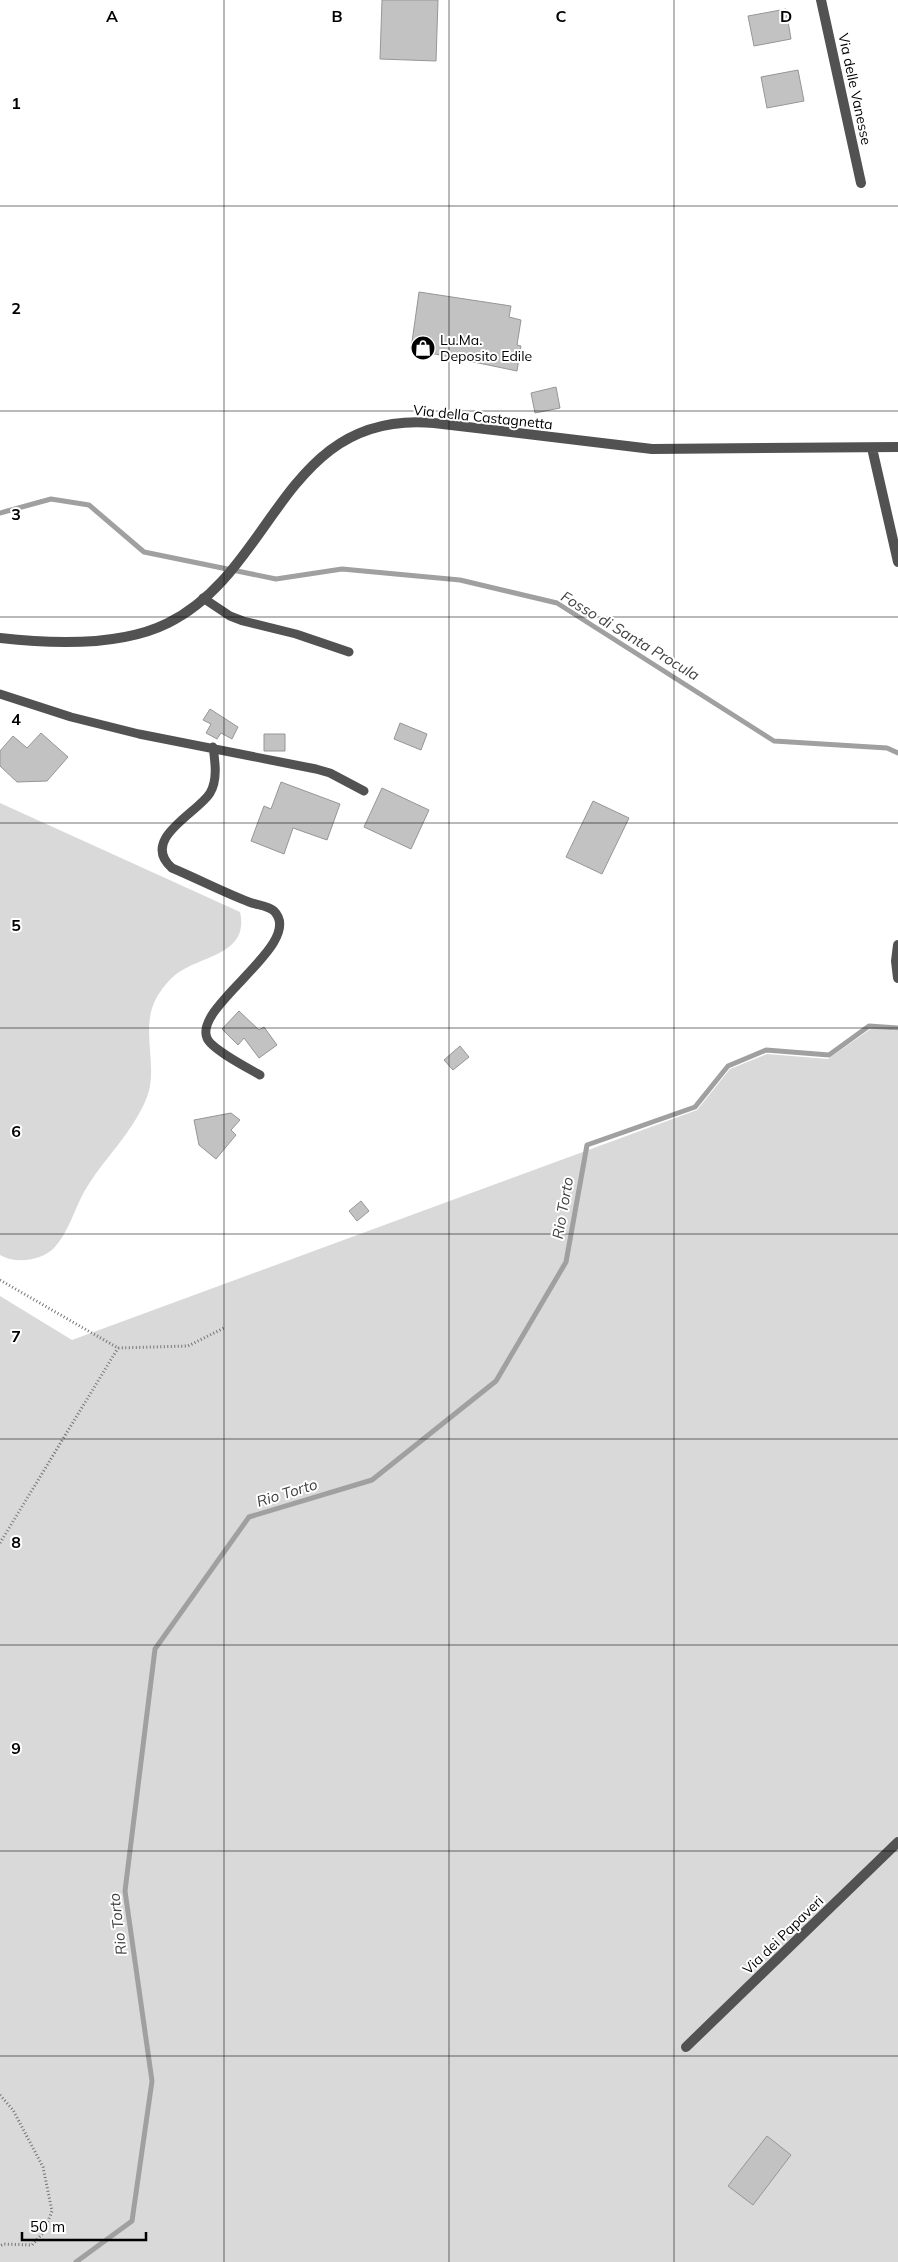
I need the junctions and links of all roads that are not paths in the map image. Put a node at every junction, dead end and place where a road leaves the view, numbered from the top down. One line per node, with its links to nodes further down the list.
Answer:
1 (821, 0): 2 (street, Via delle Vanesse)
2 (861, 183)
3 (898, 447): 4 (street, Via della Castagnetta)
4 (872, 448): 5 (street); 6 (street, Via della Castagnetta)
5 (898, 562)
6 (204, 598): 7 (street, Via della Castagnetta); 8 (lane)
7 (0, 638)
8 (349, 652)
9 (0, 694): 10 (lane)
10 (213, 747): 11 (lane); 14 (lane)
11 (364, 791)
12 (898, 945): 13 (street)
13 (898, 978)
14 (260, 1075)
15 (898, 1842): 16 (street, Via dei Papaveri)
16 (686, 2047)

